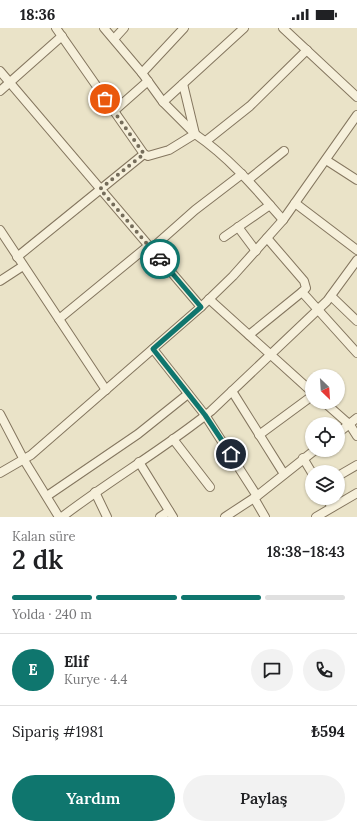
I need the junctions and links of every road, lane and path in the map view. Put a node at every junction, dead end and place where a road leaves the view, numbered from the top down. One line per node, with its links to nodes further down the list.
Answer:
1 (56, 28): 7 (street)
2 (104, 28): 8 (street)
3 (124, 28): 8 (street)
4 (184, 28): 11 (street)
5 (244, 28): 14 (street)
6 (283, 28): 9 (street)
7 (62, 36): 12 (street); 18 (street)
8 (114, 39): 11 (street)
9 (307, 50): 16 (street); 21 (street)
10 (0, 71): 12 (street)
11 (142, 73): 13 (street)
12 (10, 81): 15 (street); 28 (street)
13 (148, 81): 17 (street); 18 (street)
14 (183, 84): 17 (street); 20 (street)
15 (0, 91)
16 (357, 97)
17 (163, 102): 20 (street)
18 (114, 111): 23 (street)
19 (357, 115): 24 (street)
20 (195, 134): 21 (street); 23 (street)
21 (206, 141): 25 (street)
22 (284, 151): 26 (street)
23 (144, 154): 28 (street)
24 (326, 160): 27 (street); 29 (street)
25 (242, 174): 26 (street); 36 (street)
26 (248, 180): 30 (street)
27 (357, 180)
28 (100, 189): 36 (street); 39 (street)
29 (295, 203): 31 (street); 37 (street)
30 (270, 205): 31 (street); 32 (street)
31 (283, 220): 35 (street)
32 (238, 227): 34 (street); 38 (street)
33 (0, 230): 39 (street)
34 (224, 237)
35 (267, 238): 38 (street); 43 (street)
36 (150, 247): 46 (street); 48 (street)
37 (357, 250)
38 (256, 251): 45 (street)
39 (17, 257): 41 (street)
40 (357, 260): 44 (street)
41 (23, 266): 42 (street); 48 (street)
42 (0, 281)
43 (302, 292): 47 (street); 50 (street)
44 (331, 296): 47 (street); 49 (street)
45 (209, 299): 46 (street); 50 (street)
46 (201, 307): 51 (street)
47 (318, 309): 52 (street); 53 (street)
48 (59, 319): 55 (street)
49 (357, 321)
50 (249, 336): 53 (street)
51 (153, 349): 55 (street); 57 (street)
52 (357, 353)
53 (270, 356): 54 (street); 56 (street)
54 (305, 386)
55 (106, 390): 69 (street)
56 (232, 391): 61 (street); 65 (street)
57 (188, 394): 61 (street); 79 (street)
58 (305, 401): 65 (street)
59 (332, 409): 63 (street)
60 (0, 414): 69 (street)
61 (205, 415): 67 (street); 80 (street)
62 (357, 418): 63 (street)
63 (350, 425): 64 (street); 66 (street)
64 (345, 428)
65 (259, 435): 75 (street)
66 (357, 436)
67 (173, 439): 70 (street); 76 (street)
68 (303, 458): 71 (street); 75 (street)
69 (24, 460): 74 (street); 79 (street)
70 (139, 462): 77 (street); 82 (street)
71 (307, 465)
72 (357, 465): 73 (street)
73 (345, 472)
74 (0, 473)
75 (284, 474): 80 (street)
76 (210, 487)
77 (95, 492): 83 (street); 84 (street)
78 (357, 493): 81 (street)
79 (47, 496): 83 (street)
80 (256, 497): 86 (street); 87 (street)
81 (332, 507): 88 (street)
82 (171, 514): 85 (street)
83 (61, 517)
84 (107, 517)
85 (160, 517)
86 (225, 517)
87 (265, 517)
88 (316, 517)

